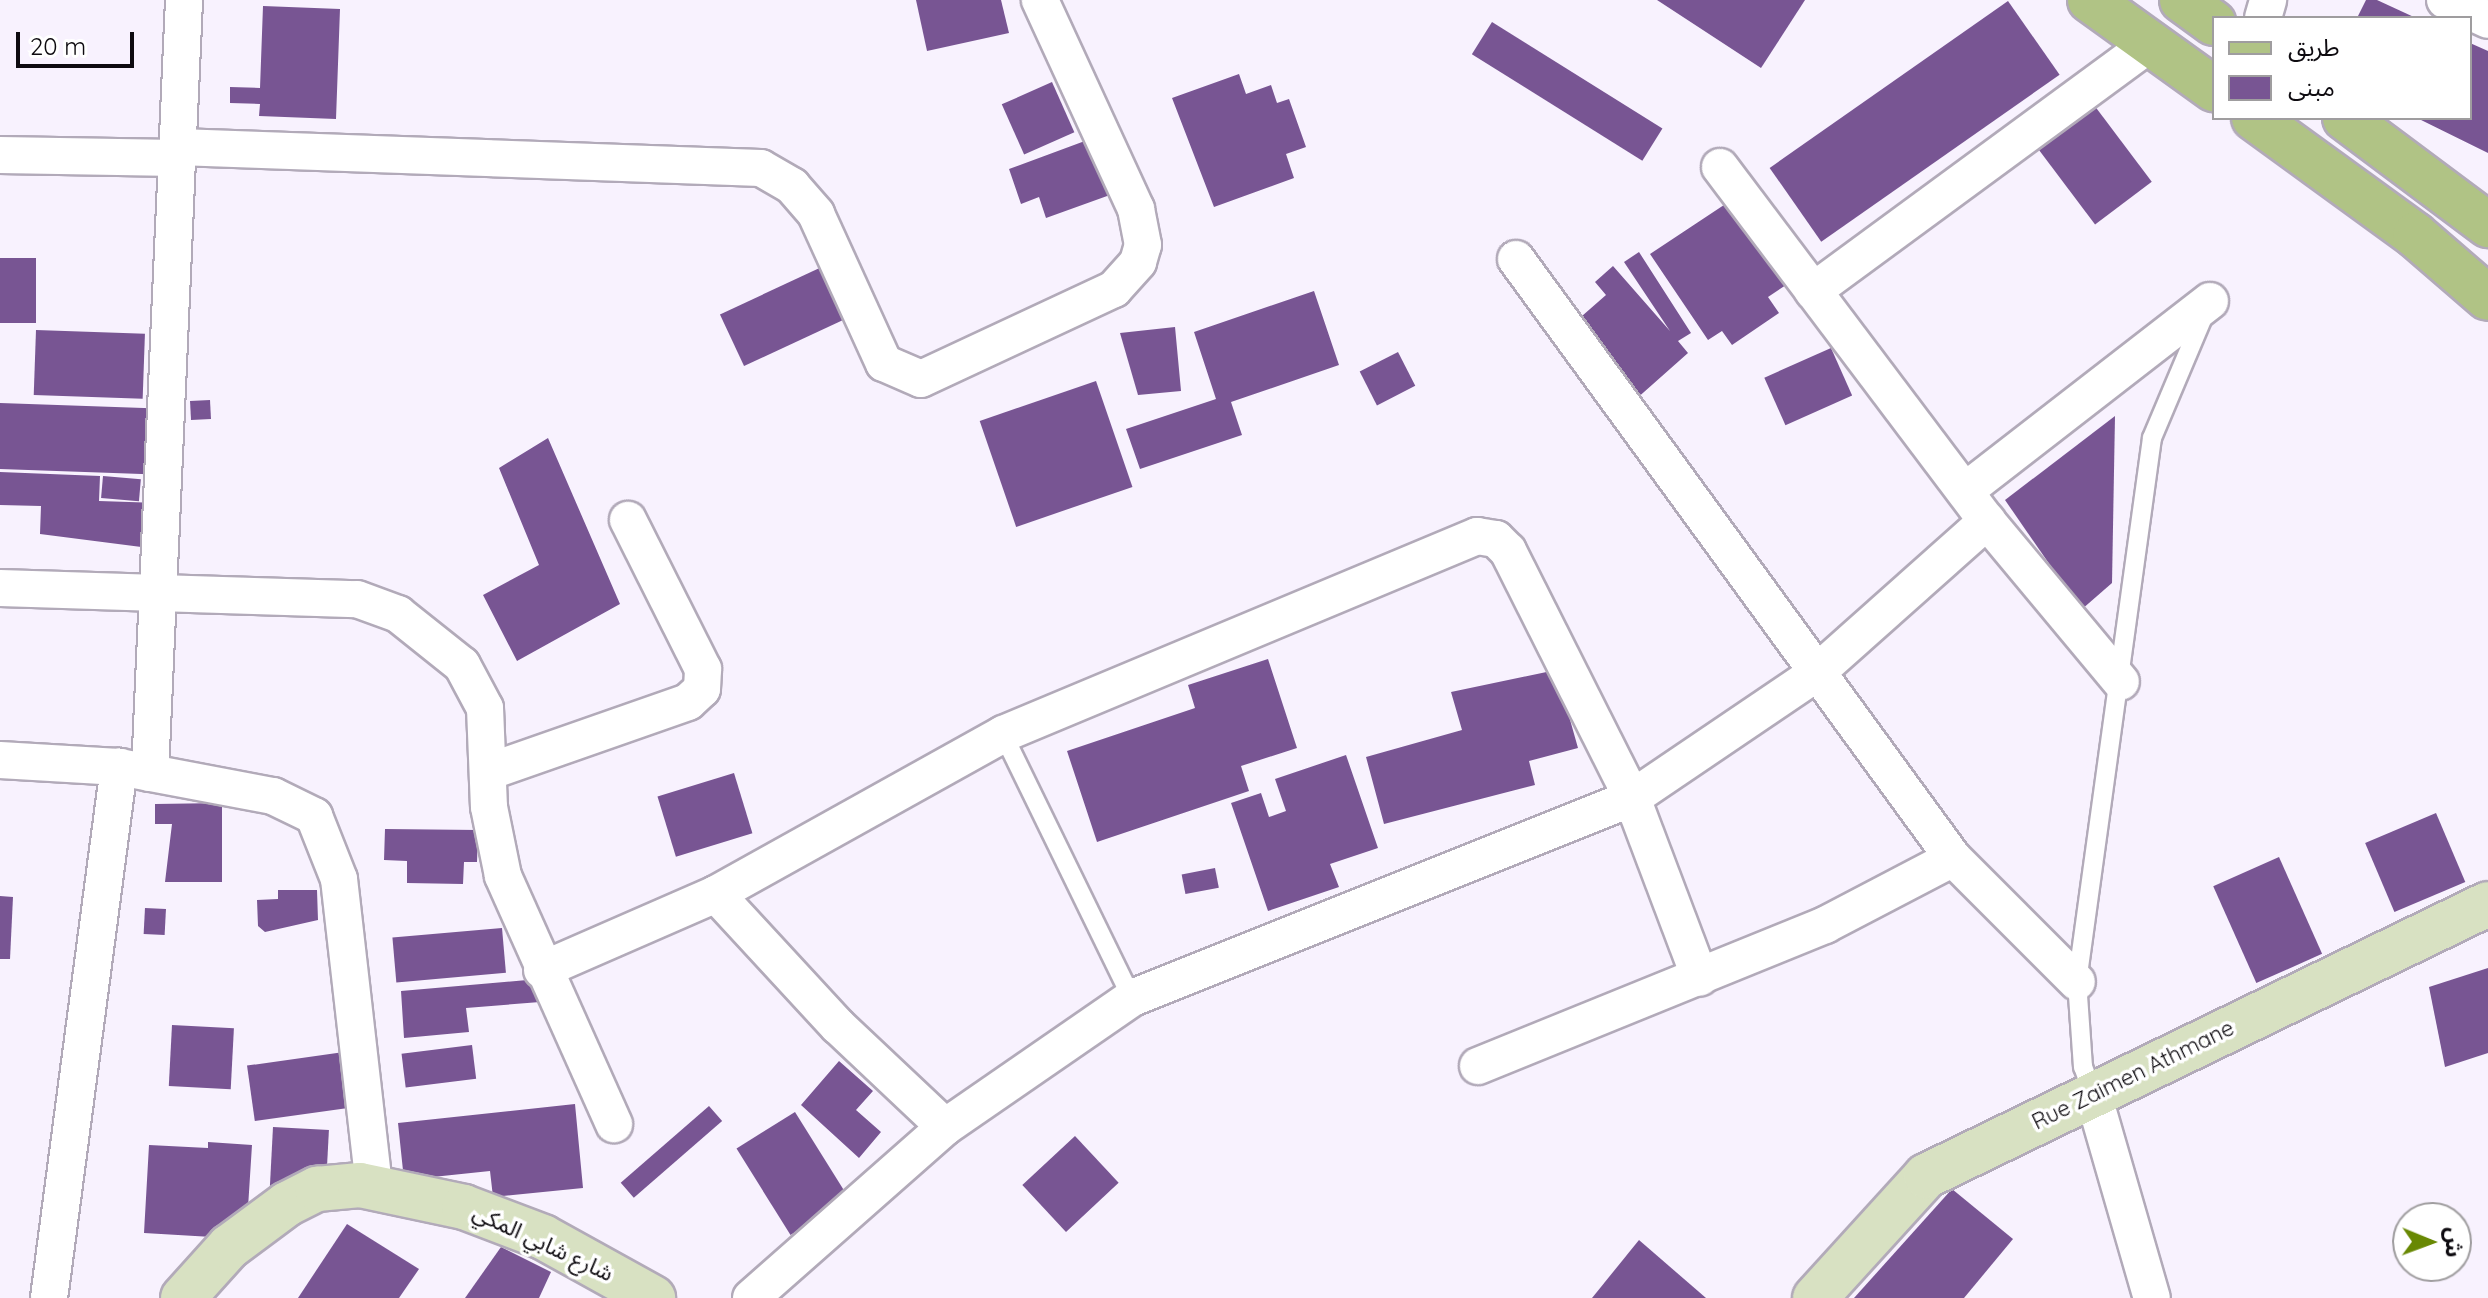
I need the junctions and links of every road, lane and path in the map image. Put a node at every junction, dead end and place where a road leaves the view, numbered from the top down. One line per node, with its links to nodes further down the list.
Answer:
1 (184, 0): 12 (street)
2 (1040, 0): 12 (street)
3 (2090, 0): 8 (main road)
4 (2182, 0): 7 (main road)
5 (2445, 0): 6 (street)
6 (2488, 20)
7 (2212, 22)
8 (2150, 43): 9 (main road); 17 (street)
9 (2212, 88)
10 (2257, 120): 18 (main road)
11 (2348, 120): 15 (main road)
12 (178, 153): 13 (street); 24 (street)
13 (0, 155)
14 (1720, 167): 17 (street)
15 (2488, 225)
16 (1516, 259): 25 (street)
17 (1813, 291): 20 (street)
18 (2488, 298)
19 (2210, 301): 20 (street); 26 (lane)
20 (1965, 491): 22 (street)
21 (628, 520): 30 (street)
22 (1987, 521): 25 (street); 26 (street)
23 (0, 588): 24 (street)
24 (158, 593): 28 (street); 30 (street)
25 (1814, 675): 31 (street); 32 (street)
26 (2121, 682): 37 (lane)
27 (1003, 734): 31 (street); 33 (street); 38 (lane)
28 (134, 770): 29 (street); 43 (street); 44 (street)
29 (1, 771)
30 (488, 772): 35 (street)
31 (1632, 798): 36 (street); 38 (street)
32 (1953, 858): 36 (street); 37 (street)
33 (716, 894): 35 (street); 42 (street)
34 (2488, 904): 40 (main road, Rue Zaimen Athmane)
35 (542, 970): 41 (street)
36 (1700, 978): 39 (street)
37 (2077, 982): 40 (lane)
38 (1132, 998): 42 (street)
39 (1478, 1066)
40 (2093, 1094): 48 (main road, Rue Zaimen Athmane); 49 (street)
41 (614, 1124)
42 (945, 1127): 47 (street)
43 (374, 1187): 45 (main road, شارع شابي المكي); 46 (main road, شارع شابي المكي)
44 (49, 1298)
45 (183, 1298)
46 (653, 1298)
47 (751, 1298)
48 (1815, 1298)
49 (2152, 1298)

